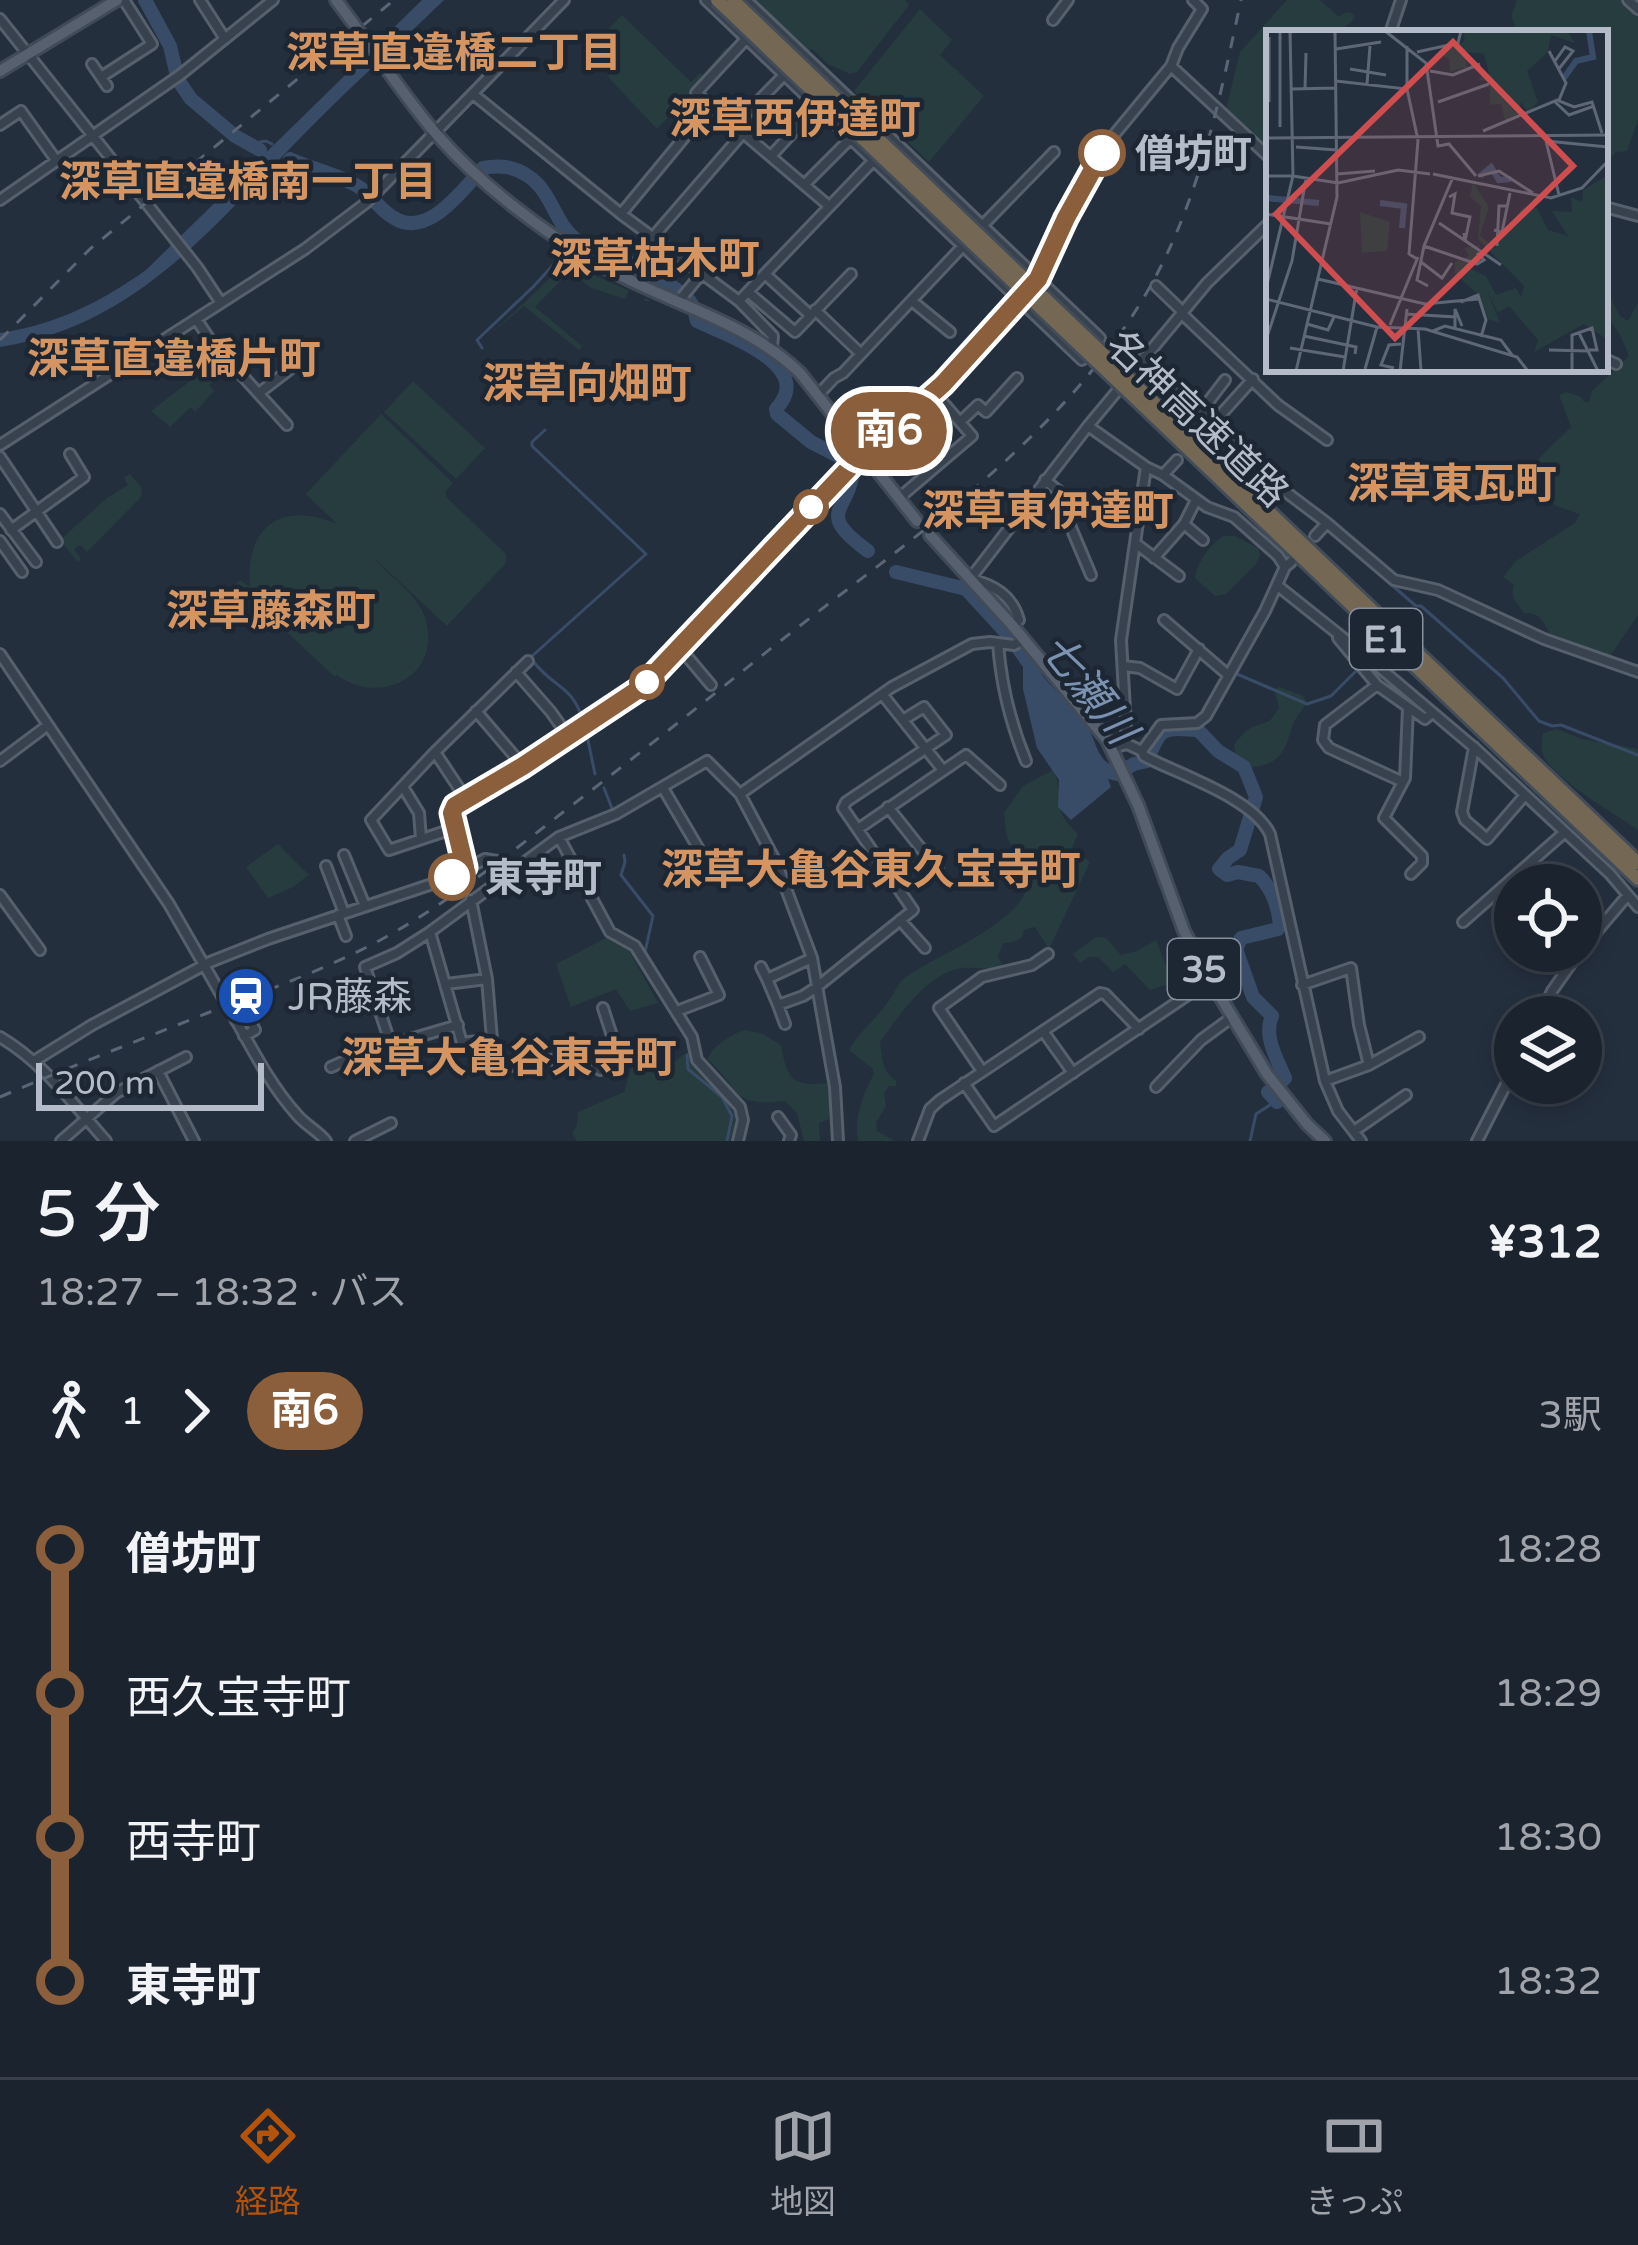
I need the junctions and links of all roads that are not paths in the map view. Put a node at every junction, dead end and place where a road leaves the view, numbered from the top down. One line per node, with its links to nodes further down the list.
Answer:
1 (121, 0): 22 (main road); 23 (street)
2 (200, 0): 20 (street)
3 (273, 0): 20 (street)
4 (336, 0): 32 (main road)
5 (564, 0): 27 (street)
6 (706, 0): 21 (street)
7 (717, 0): 79 (highway, 名神高速道路 / E1, bridge)
8 (733, 0): 79 (highway, 名神高速道路 / E1, bridge)
9 (746, 0): 47 (street)
10 (1068, 0): 18 (street)
11 (1193, 0): 16 (street)
12 (1209, 0): 16 (street)
13 (1402, 0): 19 (street)
14 (1628, 0): 15 (street)
15 (1638, 9)
16 (1202, 10): 24 (street)
17 (0, 19): 22 (street)
18 (1053, 20)
19 (1393, 30)
20 (225, 39): 33 (street)
21 (746, 39): 26 (street); 28 (street)
22 (28, 53): 25 (main road); 33 (street)
23 (92, 64)
24 (1171, 66): 36 (street); 54 (street)
25 (0, 71)
26 (784, 75): 29 (street); 31 (street)
27 (473, 94): 32 (street); 45 (street)
28 (711, 105): 31 (street); 45 (street)
29 (817, 106): 34 (street); 37 (street)
30 (0, 125): 38 (street)
31 (739, 129): 37 (street); 49 (street)
32 (436, 133): 57 (main road); 61 (street)
33 (92, 134): 38 (street); 61 (street)
34 (850, 138): 39 (street); 41 (street)
35 (1054, 152): 47 (street)
36 (1266, 155)
37 (770, 156): 41 (street)
38 (56, 160): 42 (street)
39 (873, 160): 43 (street); 50 (street)
40 (0, 184): 42 (street)
41 (804, 185): 43 (street)
42 (4, 198)
43 (829, 206): 52 (street)
44 (1608, 208): 46 (street)
45 (621, 214): 49 (street)
46 (1638, 216)
47 (983, 225): 54 (street)
48 (1266, 226): 62 (street)
49 (653, 237): 51 (street)
50 (962, 247): 59 (street); 60 (street)
51 (702, 273): 57 (street); 58 (street)
52 (764, 274): 56 (street); 63 (street)
53 (851, 274): 63 (street)
54 (1038, 279): 60 (street); 66 (street)
55 (1156, 286): 62 (street)
56 (748, 292): 58 (street); 63 (street)
57 (682, 299): 67 (main road)
58 (739, 301): 67 (street)
59 (912, 301): 65 (street); 68 (street)
60 (1019, 302): 70 (street); 77 (street)
61 (221, 303): 64 (street)
62 (1182, 312): 69 (street); 75 (street)
63 (812, 313): 68 (street)
64 (196, 319): 78 (street); 87 (street)
65 (950, 332)
66 (1100, 338)
67 (772, 348): 80 (main road)
68 (862, 354): 80 (street)
69 (1144, 357): 81 (street); 84 (street)
70 (1082, 359)
71 (1608, 360): 72 (street)
72 (1616, 364)
73 (290, 370): 78 (street)
74 (1017, 378): 82 (street)
75 (1253, 379): 85 (street); 86 (street)
76 (1226, 380): 81 (street)
77 (934, 392): 82 (street); 91 (street)
78 (259, 393): 83 (street)
79 (1138, 394): 163 (highway, 名神高速道路 / E1); 169 (highway, 名神高速道路 / E1)
80 (818, 395): 91 (main road)
81 (1202, 410): 85 (street)
82 (960, 422): 95 (street)
83 (287, 425)
84 (1088, 426): 92 (street); 94 (street)
85 (1210, 427): 100 (street)
86 (1327, 440)
87 (0, 445)
88 (70, 454): 97 (street)
89 (0, 457): 97 (street)
90 (1177, 460): 93 (street)
91 (855, 462): 95 (main road); 120 (street)
92 (1146, 467): 93 (street); 108 (street)
93 (1163, 475): 96 (street)
94 (1045, 480): 112 (street); 114 (street)
95 (898, 499): 99 (main road)
96 (1196, 500): 101 (street); 115 (street)
97 (36, 512): 102 (street); 107 (street)
98 (0, 514): 102 (street)
99 (917, 521)
100 (1327, 523): 104 (street); 127 (street)
101 (1184, 524): 105 (street); 109 (street)
102 (13, 532): 106 (street); 110 (street)
103 (930, 535): 114 (main road, 35)
104 (1315, 536)
105 (1203, 540)
106 (1, 542): 111 (street)
107 (57, 542)
108 (1135, 543): 109 (street); 124 (street)
109 (1154, 558): 113 (street)
110 (36, 562)
111 (22, 572)
112 (1091, 575)
113 (1179, 576)
114 (970, 579): 118 (main road, 35)
115 (1278, 586): 117 (street); 128 (street)
116 (1164, 620): 121 (street)
117 (1335, 631): 130 (street); 134 (street)
118 (1019, 642): 119 (street); 140 (main road, 35)
119 (998, 643): 131 (street); 145 (street)
120 (680, 648): 129 (street); 137 (street)
121 (1199, 649): 124 (street); 128 (street)
122 (0, 654): 125 (street)
123 (528, 661): 126 (street)
124 (1123, 666): 138 (street)
125 (4, 669): 136 (street)
126 (516, 672): 133 (street); 137 (street)
127 (1638, 672)
128 (1228, 674): 143 (street)
129 (711, 685)
130 (1377, 685): 132 (street); 148 (street)
131 (881, 694): 135 (street); 152 (street)
132 (1408, 708): 134 (street); 148 (street)
133 (476, 711): 142 (street); 146 (street)
134 (1433, 712): 141 (street)
135 (903, 720): 139 (street); 139 (street)
136 (49, 725): 144 (street); 187 (street)
137 (568, 736): 146 (street)
138 (1127, 744): 140 (street); 143 (street)
139 (926, 747): 147 (street); 157 (street)
140 (1112, 748): 191 (main road, 35)
141 (1474, 748): 153 (street); 153 (street)
142 (435, 752): 150 (street); 154 (street)
143 (1146, 755): 193 (street)
144 (0, 761)
145 (1026, 761)
146 (523, 766): 154 (street)
147 (942, 770): 149 (street); 155 (street)
148 (1403, 782): 168 (street)
149 (1000, 785)
150 (403, 787): 160 (street); 160 (street)
151 (663, 788): 152 (street); 159 (street); 161 (street)
152 (740, 794): 186 (street)
153 (1526, 795): 158 (street)
154 (466, 800): 156 (street)
155 (888, 807): 157 (street); 167 (street)
156 (455, 825): 160 (street); 166 (street)
157 (858, 829): 177 (street)
158 (1565, 832): 171 (street); 178 (street)
159 (559, 837): 164 (street); 197 (street)
160 (421, 839)
161 (700, 851)
162 (344, 855): 173 (street)
163 (1638, 863)
164 (513, 864): 166 (street, bridge); 172 (street)
165 (326, 866): 175 (street)
166 (464, 869): 173 (street)
167 (938, 870)
168 (1412, 874)
169 (1638, 879)
170 (0, 896): 183 (street)
171 (1627, 896): 174 (street); 176 (street); 179 (street)
172 (472, 900): 180 (street); 189 (street)
173 (364, 906): 175 (street)
174 (1638, 907)
175 (341, 914): 181 (street); 187 (street)
176 (1638, 916)
177 (900, 920): 182 (street); 194 (street)
178 (1463, 922)
179 (1602, 925)
180 (430, 932): 192 (street); 206 (street)
181 (346, 936)
182 (925, 949)
183 (40, 950)
184 (1048, 954): 214 (street)
185 (700, 957): 197 (street)
186 (812, 958): 190 (street); 194 (street)
187 (206, 964): 210 (street); 228 (street, bridge)
188 (761, 968): 190 (street)
189 (488, 979): 192 (street); 205 (street)
190 (767, 979): 195 (street)
191 (1210, 980): 198 (main road, 35); 201 (street)
192 (446, 984): 200 (street)
193 (1302, 985): 211 (street); 216 (street)
194 (817, 987): 195 (street); 232 (street)
195 (778, 1005): 199 (street)
196 (602, 1008): 207 (street)
197 (679, 1010): 230 (street)
198 (1232, 1018): 218 (street); 234 (main road, 35)
199 (785, 1024)
200 (458, 1025): 205 (street); 206 (street)
201 (1139, 1029): 202 (street); 215 (street)
202 (1042, 1031): 214 (street); 215 (street)
203 (0, 1037): 210 (street)
204 (1419, 1037): 211 (street)
205 (492, 1039): 208 (street)
206 (391, 1045): 212 (street)
207 (615, 1045): 208 (street); 208 (street)
208 (592, 1052)
209 (186, 1058): 213 (street)
210 (34, 1061): 222 (street)
211 (1370, 1065): 216 (street)
212 (331, 1067)
213 (158, 1071): 222 (street); 227 (street)
214 (982, 1071): 217 (street)
215 (1073, 1073): 217 (street)
216 (1325, 1081): 224 (street)
217 (964, 1083): 233 (street)
218 (1156, 1087)
219 (1406, 1095): 224 (street)
220 (1496, 1104): 236 (street)
221 (778, 1117): 231 (street)
222 (86, 1118): 225 (street); 226 (street)
223 (391, 1123): 229 (street)
224 (1354, 1131): 235 (street)
225 (61, 1141)
226 (106, 1141)
227 (194, 1141)
228 (326, 1141)
229 (355, 1141)
230 (738, 1141)
231 (789, 1141)
232 (838, 1141)
233 (917, 1141)
234 (1325, 1141)
235 (1361, 1141)
236 (1478, 1141)

